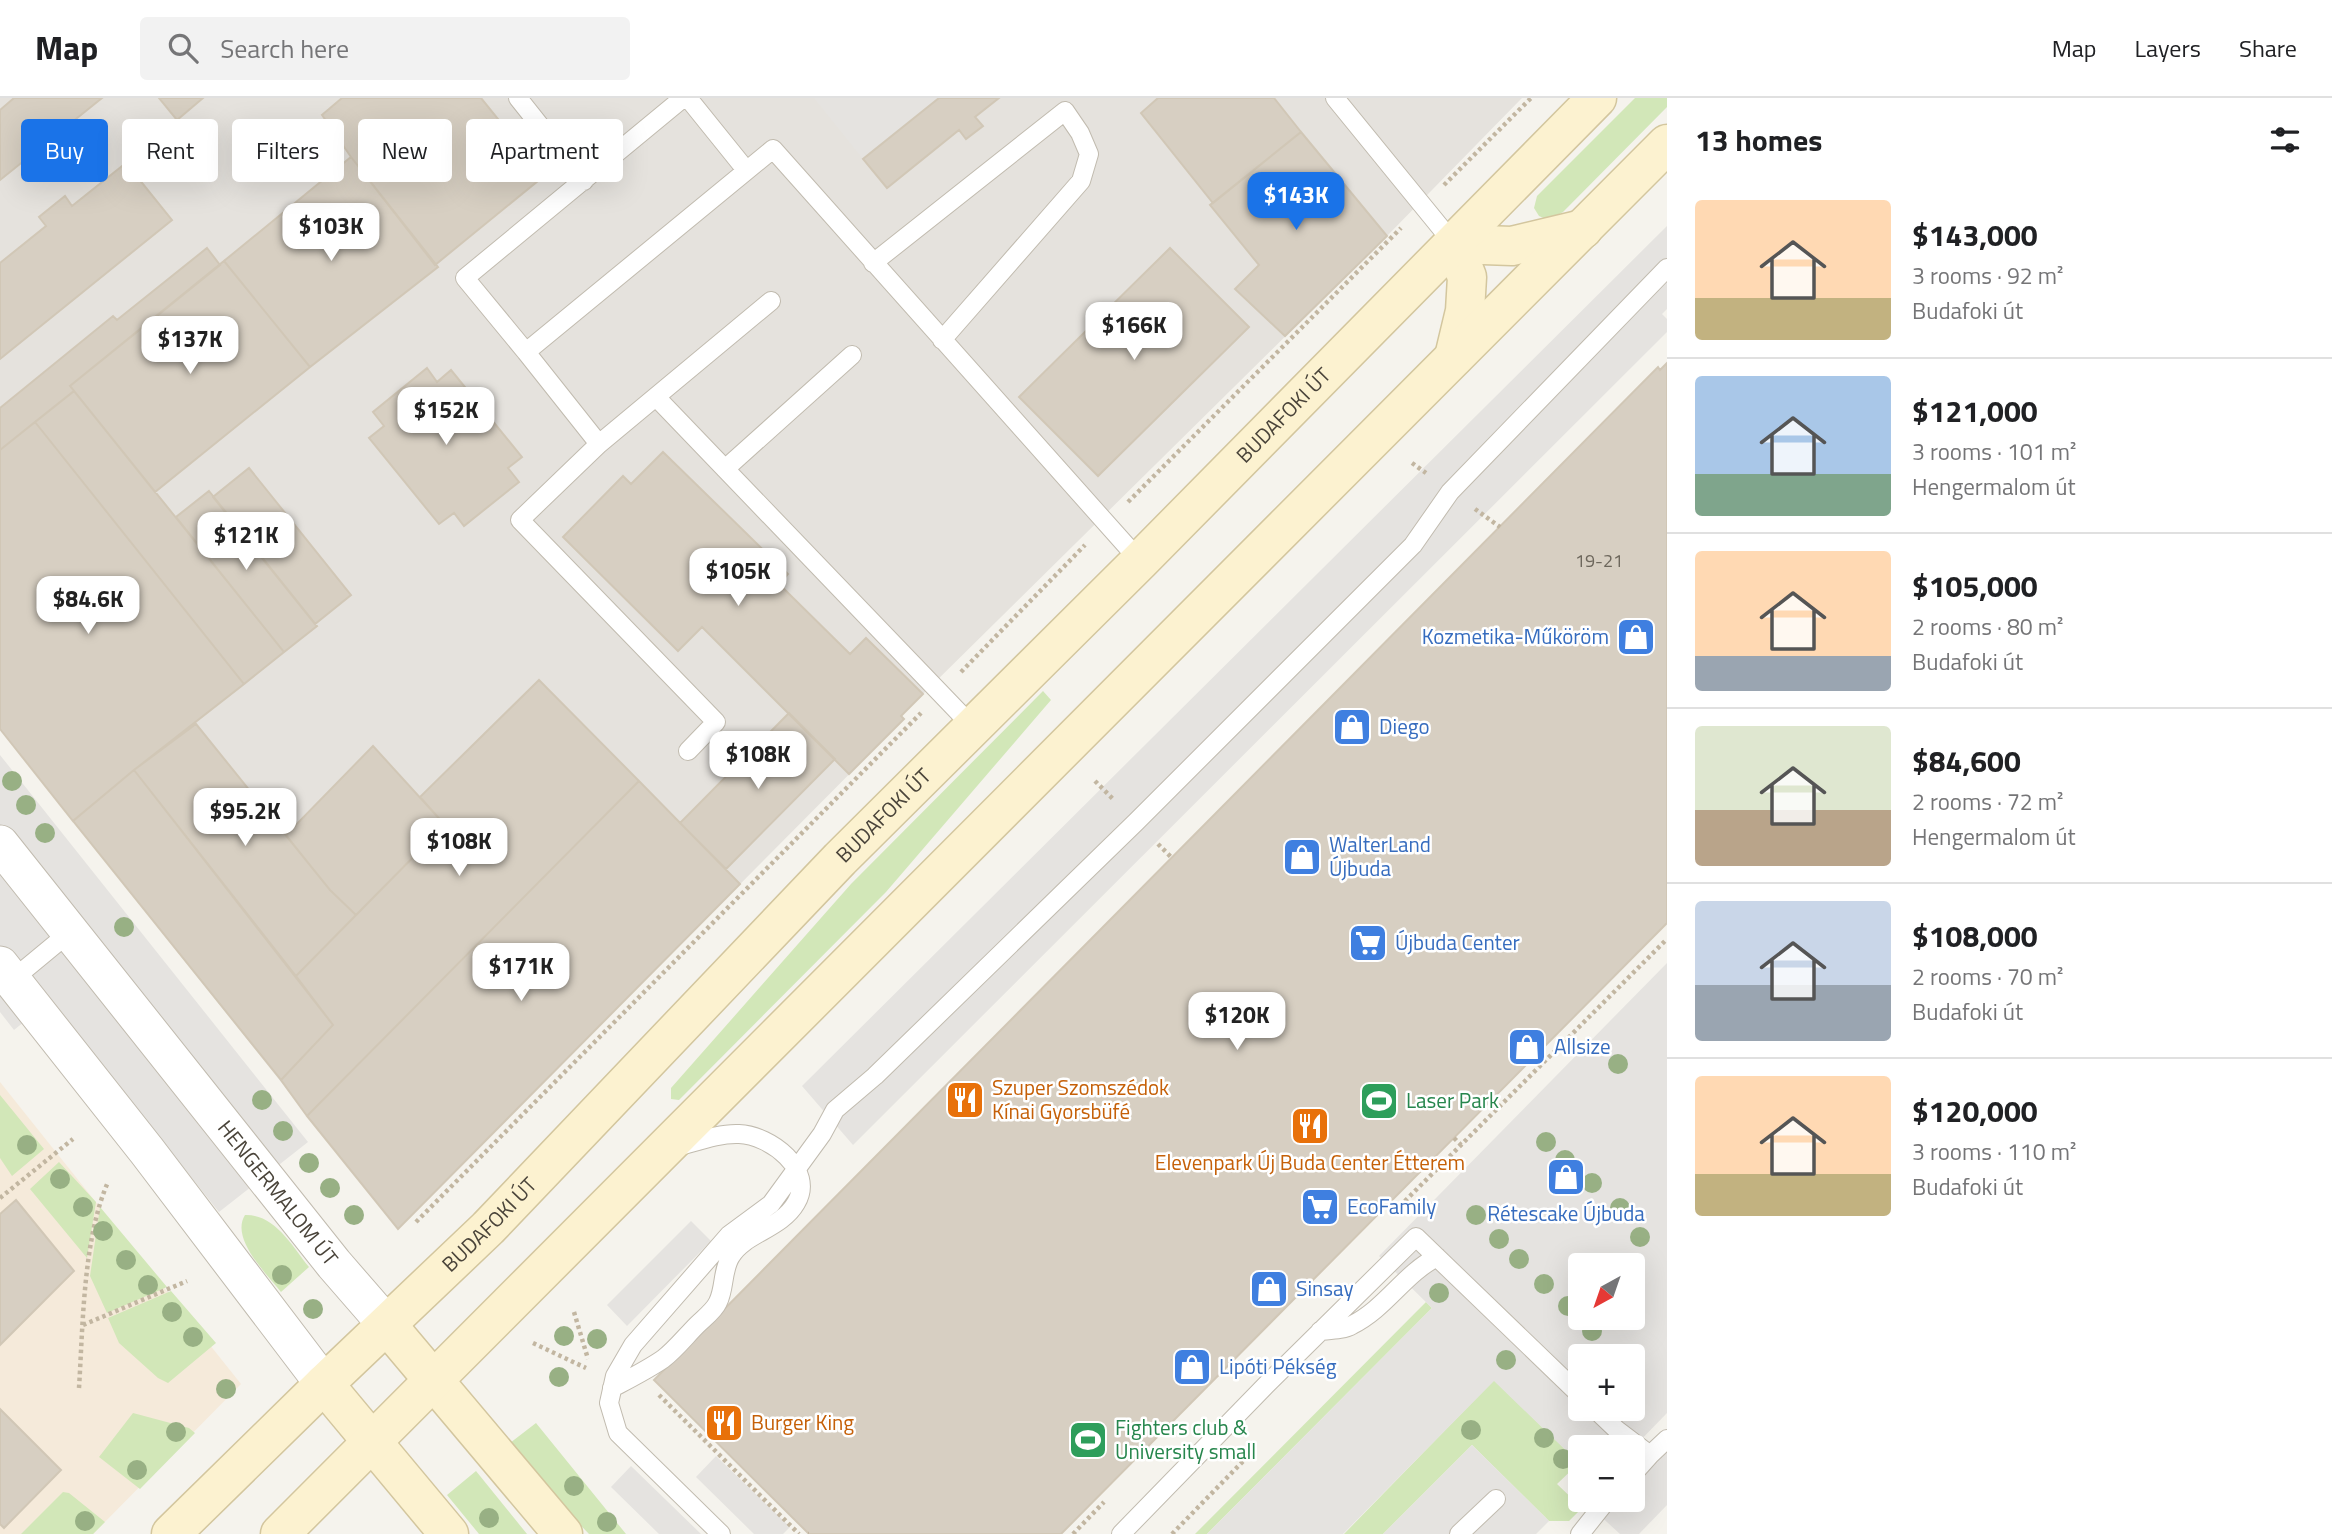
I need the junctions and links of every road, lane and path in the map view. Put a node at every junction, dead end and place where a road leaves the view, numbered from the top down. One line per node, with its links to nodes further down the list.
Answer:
1 (685, 98): 8 (lane); 9 (lane)
2 (1335, 98): 11 (lane)
3 (1531, 98): 11 (path)
4 (1597, 98): 13 (main road, BUDAFOKI ÚT)
5 (522, 100): 6 (lane)
6 (537, 119)
7 (1667, 144): 12 (main road)
8 (623, 149)
9 (746, 170): 14 (lane); 18 (lane)
10 (583, 182): 18 (lane)
11 (1423, 206): 13 (lane); 24 (path)
12 (1583, 229): 13 (main road); 20 (main road)
13 (1454, 244): 20 (main road); 25 (main road, BUDAFOKI ÚT)
14 (873, 263): 17 (lane); 17 (lane)
15 (1667, 268): 36 (lane)
16 (771, 302): 21 (lane)
17 (942, 340): 24 (lane)
18 (526, 352): 22 (lane)
19 (852, 355): 23 (lane)
20 (1454, 357): 35 (main road)
21 (656, 397): 22 (lane); 23 (lane)
22 (599, 444): 28 (lane)
23 (725, 469): 26 (lane)
24 (1106, 524): 25 (lane); 26 (path)
25 (1140, 561): 27 (main road, BUDAFOKI ÚT)
26 (941, 693): 27 (lane); 39 (path)
27 (972, 726): 44 (main road, BUDAFOKI ÚT)
28 (688, 751)
29 (0, 844): 30 (street, HENGERMALOM ÚT)
30 (70, 932): 31 (lane); 44 (street, HENGERMALOM ÚT)
31 (6, 972): 49 (street)
32 (1454, 1138): 34 (path)
33 (73, 1139): 38 (path)
34 (1461, 1145)
35 (663, 1150): 36 (lane); 47 (main road)
36 (797, 1169): 51 (lane); 51 (lane)
37 (108, 1182): 43 (path)
38 (0, 1198)
39 (416, 1222)
40 (1437, 1257): 45 (lane); 45 (lane); 48 (lane)
41 (187, 1281): 43 (path)
42 (574, 1312): 46 (path)
43 (83, 1325): 50 (path)
44 (387, 1325): 47 (main road, HENGERMALOM ÚT); 49 (main road, BUDAFOKI ÚT)
45 (1320, 1332): 67 (lane)
46 (533, 1343)
47 (432, 1379): 55 (main road); 64 (main road, HENGERMALOM ÚT)
48 (1568, 1383)
49 (324, 1384): 55 (main road); 61 (main road, BUDAFOKI ÚT)
50 (79, 1388)
51 (612, 1388): 65 (lane)
52 (658, 1394): 66 (path)
53 (1608, 1421): 57 (lane)
54 (1667, 1439): 57 (lane)
55 (372, 1441): 62 (main road); 63 (main road)
56 (1252, 1452): 68 (path)
57 (1650, 1455): 58 (lane)
58 (1645, 1461)
59 (1496, 1499): 69 (lane)
60 (1597, 1512): 70 (lane)
61 (171, 1534)
62 (280, 1534)
63 (449, 1534)
64 (563, 1534)
65 (721, 1534)
66 (799, 1534)
67 (1121, 1534)
68 (1172, 1534)
69 (1459, 1534)
70 (1580, 1534)

